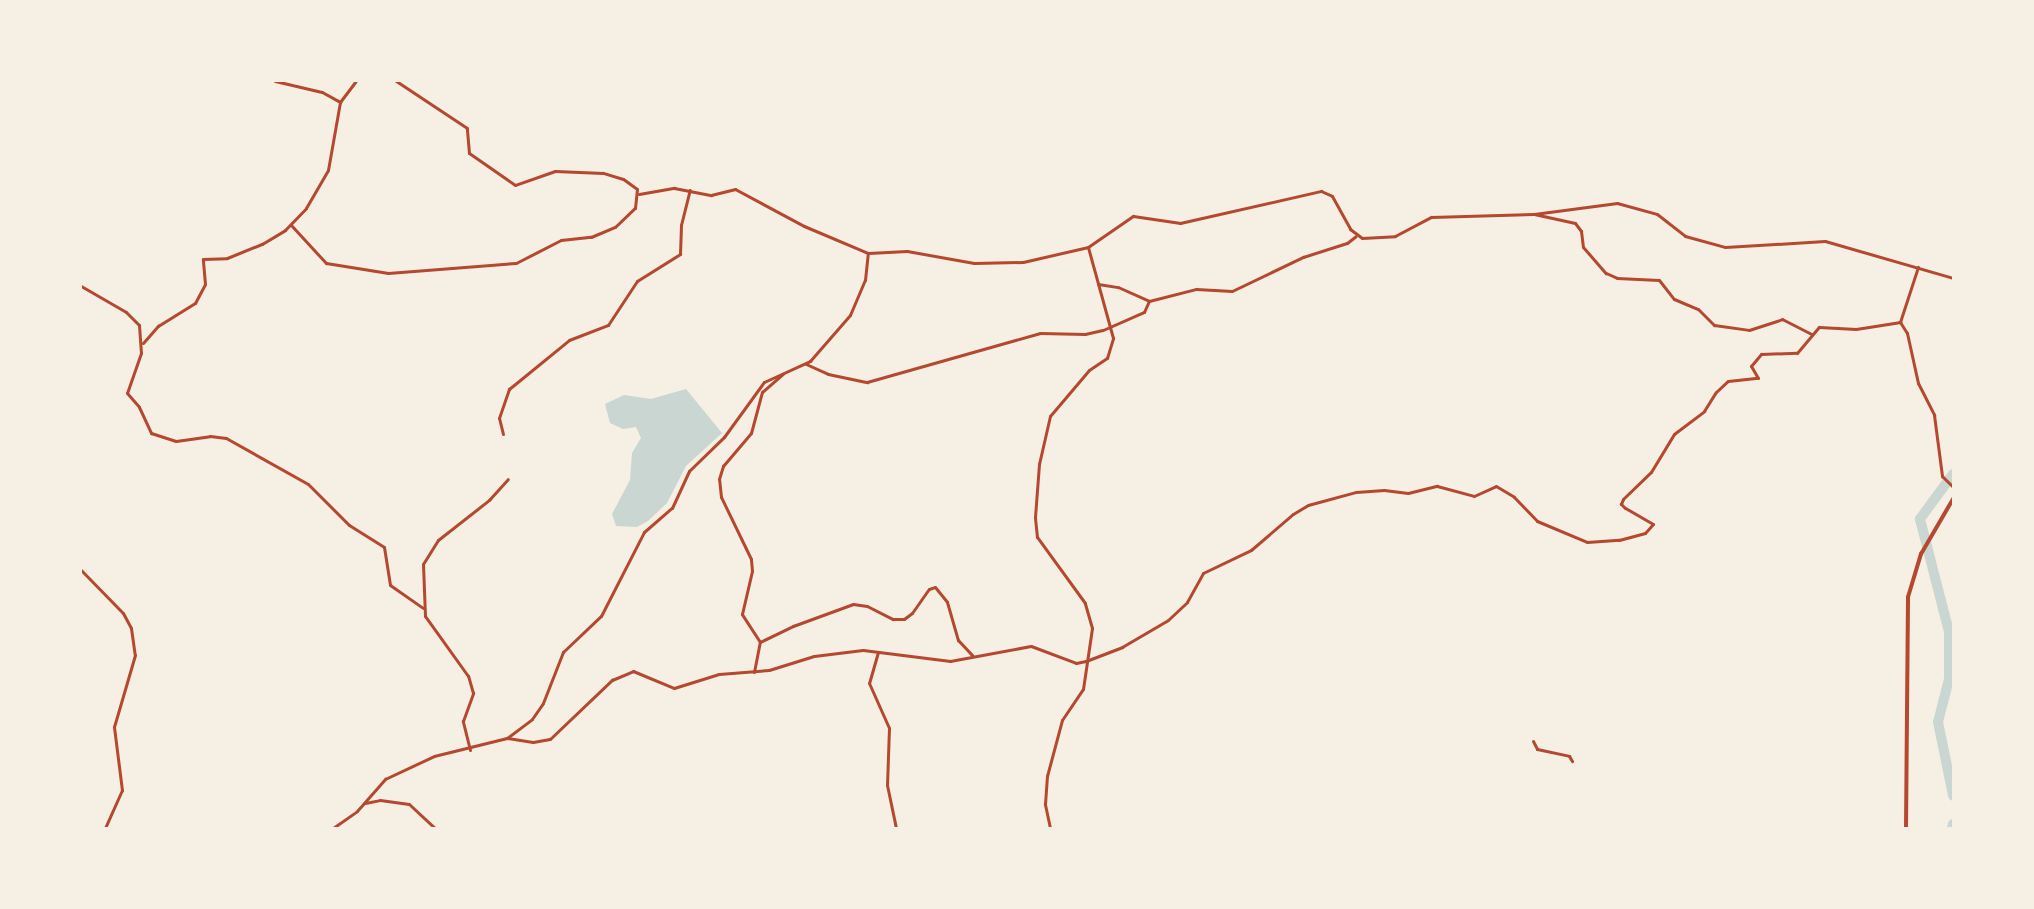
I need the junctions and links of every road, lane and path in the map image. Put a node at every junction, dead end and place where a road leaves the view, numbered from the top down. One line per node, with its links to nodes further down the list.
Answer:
1 (275, 81): 4 (street)
2 (356, 81): 4 (street)
3 (396, 81): 6 (street)
4 (340, 102): 8 (street)
5 (690, 190): 6 (street); 11 (street); 23 (street)
6 (639, 194): 8 (street)
7 (1534, 214): 9 (street); 12 (street); 19 (street)
8 (291, 225): 20 (street)
9 (1356, 236): 10 (street); 16 (street)
10 (1088, 247): 11 (street); 14 (street)
11 (868, 252): 21 (street)
12 (1918, 267): 13 (street); 17 (street)
13 (1953, 278)
14 (1098, 284): 16 (street); 18 (street)
15 (81, 286): 20 (street)
16 (1149, 301): 18 (street)
17 (1900, 322): 19 (street); 25 (street)
18 (1112, 325): 21 (street); 32 (street)
19 (1811, 334): 32 (street)
20 (143, 344): 28 (street)
21 (806, 364): 22 (street)
22 (788, 371): 29 (street); 34 (street)
23 (503, 434)
24 (508, 479): 28 (street)
25 (1952, 485)
26 (1953, 499): 44 (main road)
27 (81, 570): 39 (street)
28 (423, 608): 36 (street)
29 (760, 642): 31 (street); 33 (street)
30 (878, 652): 31 (street); 33 (street); 42 (street)
31 (972, 655): 32 (street)
32 (1086, 661): 43 (street)
33 (754, 672): 34 (street)
34 (507, 738): 36 (street)
35 (1533, 741): 37 (street)
36 (471, 750): 38 (street)
37 (1572, 761)
38 (365, 803): 40 (street); 41 (street)
39 (105, 828)
40 (333, 828)
41 (435, 828)
42 (896, 828)
43 (1050, 828)
44 (1906, 828)

